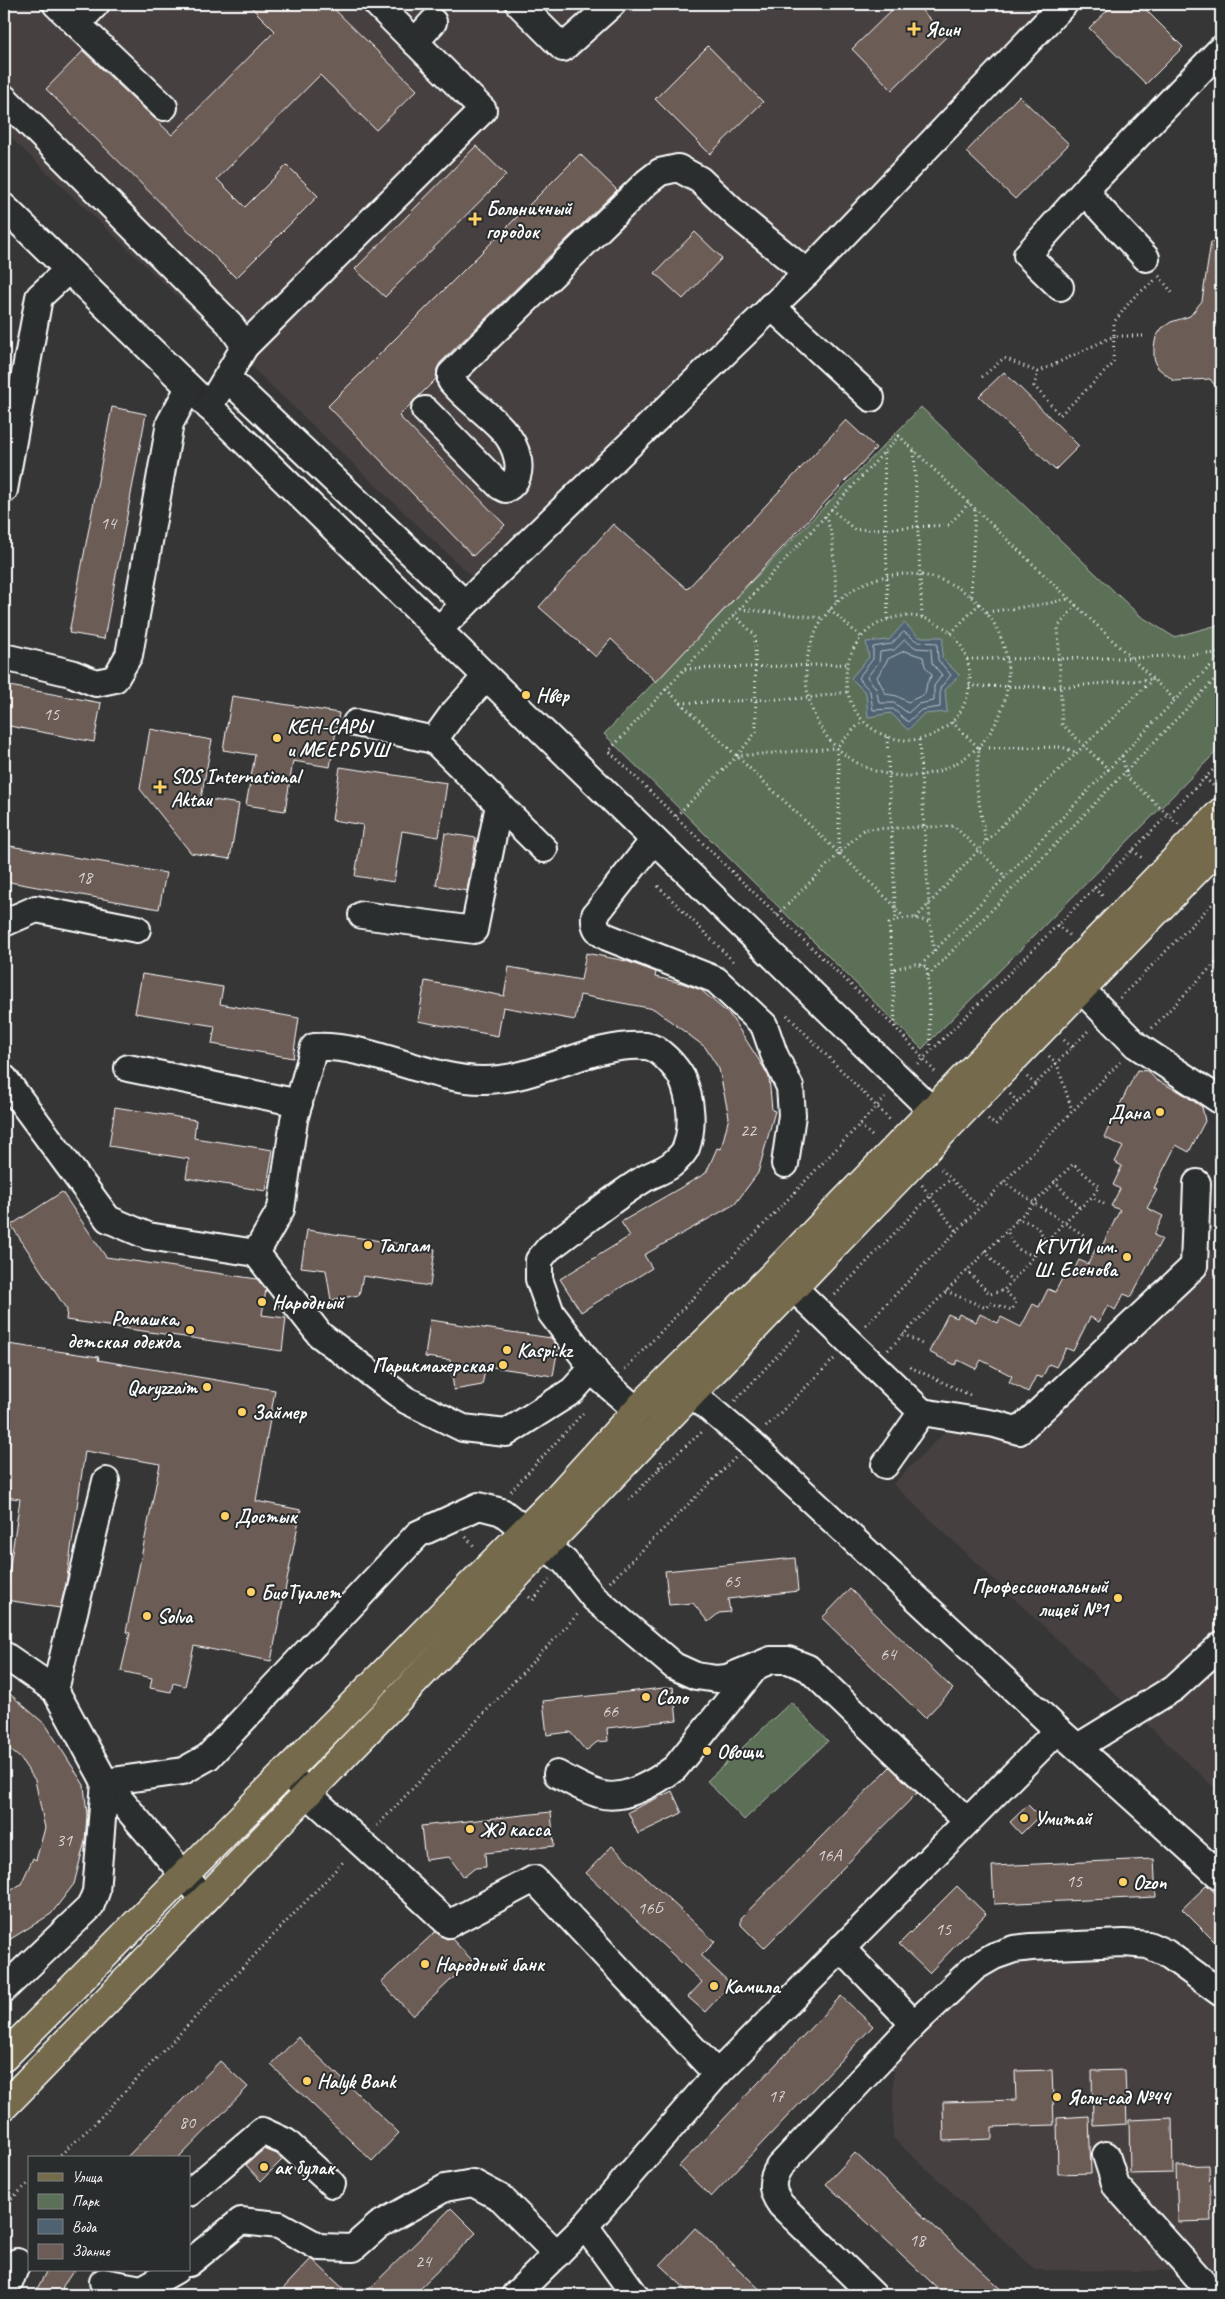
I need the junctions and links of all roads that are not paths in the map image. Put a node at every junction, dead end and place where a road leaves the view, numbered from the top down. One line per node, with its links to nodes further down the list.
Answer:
1 (56, 4): 8 (street)
2 (96, 4): 8 (street)
3 (519, 4): 6 (street)
4 (1064, 4): 17 (street)
5 (383, 6): 9 (street)
6 (598, 8)
7 (433, 22): 9 (street)
8 (77, 24): 12 (street)
9 (415, 42): 20 (street)
10 (1221, 49): 13 (street)
11 (4, 98): 20 (street)
12 (164, 107)
13 (1090, 184): 15 (street); 18 (street)
14 (4, 207): 16 (street)
15 (1153, 267)
16 (68, 270): 22 (street); 26 (street)
17 (807, 273): 19 (street); 25 (street)
18 (1060, 286)
19 (771, 306): 23 (street); 27 (street)
20 (245, 346): 21 (street)
21 (227, 378): 24 (street); 27 (street)
22 (189, 388): 24 (street); 29 (street)
23 (871, 398)
24 (210, 407): 28 (street)
25 (425, 410)
26 (4, 490)
27 (465, 604): 28 (street)
28 (438, 630): 30 (street)
29 (4, 657)
30 (486, 677): 32 (street); 35 (street)
31 (356, 723): 32 (street)
32 (434, 740): 33 (street)
33 (499, 805): 37 (street); 38 (street)
34 (1221, 812): 41 (main road)
35 (654, 840): 46 (street); 47 (street)
36 (1221, 845): 41 (main road)
37 (544, 850)
38 (362, 915)
39 (4, 924): 40 (street)
40 (136, 929)
41 (1073, 981): 44 (street); 46 (main road)
42 (128, 1068): 45 (street)
43 (4, 1078): 49 (street)
44 (1221, 1101)
45 (299, 1103): 49 (street); 52 (street)
46 (941, 1119): 50 (main road)
47 (785, 1164)
48 (1197, 1183): 55 (street)
49 (256, 1253): 52 (street)
50 (785, 1280): 51 (main road); 53 (main road); 55 (street)
51 (671, 1375): 53 (street); 54 (main road)
52 (601, 1377): 54 (street)
53 (692, 1393): 56 (main road); 64 (street)
54 (637, 1410): 56 (street); 59 (main road)
55 (922, 1412): 57 (street)
56 (657, 1428): 59 (main road)
57 (885, 1465)
58 (106, 1481): 63 (street)
59 (545, 1545): 62 (street); 66 (main road); 68 (street); 69 (main road)
60 (1221, 1645): 65 (street)
61 (4, 1655): 63 (street)
62 (757, 1665): 67 (street); 70 (street)
63 (55, 1690): 68 (street)
64 (1058, 1730): 65 (street); 70 (street)
65 (1078, 1747): 72 (street)
66 (286, 1771): 69 (street); 71 (main road)
67 (557, 1774)
68 (105, 1782): 71 (street); 75 (street)
69 (308, 1794): 73 (main road); 79 (street)
70 (966, 1820): 74 (street)
71 (185, 1874): 73 (street); 78 (main road)
72 (1221, 1877)
73 (205, 1900): 80 (main road)
74 (841, 1948): 77 (street); 79 (street)
75 (4, 1989)
76 (1221, 1993): 77 (street)
77 (914, 2024): 91 (street)
78 (4, 2057)
79 (717, 2074): 84 (street)
80 (4, 2106)
81 (1106, 2155): 92 (street)
82 (332, 2184): 83 (street)
83 (190, 2192)
84 (585, 2226): 85 (street); 90 (street)
85 (556, 2254): 86 (street); 89 (street)
86 (190, 2263)
87 (172, 2272): 88 (street)
88 (107, 2283)
89 (515, 2295)
90 (635, 2295)
91 (873, 2295)
92 (1214, 2295)

